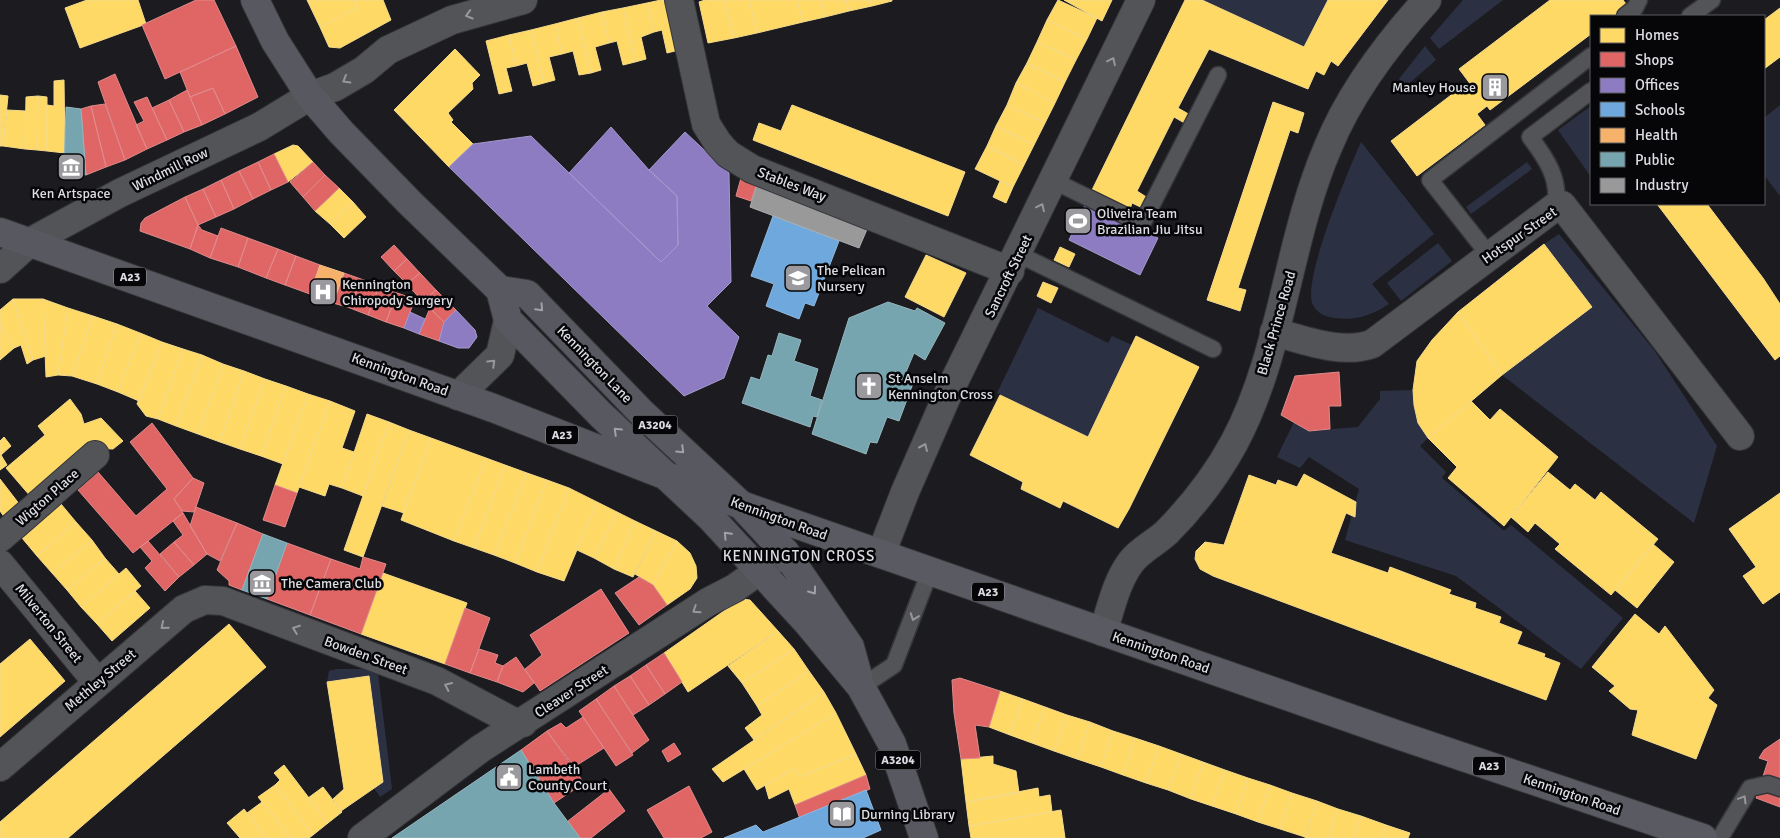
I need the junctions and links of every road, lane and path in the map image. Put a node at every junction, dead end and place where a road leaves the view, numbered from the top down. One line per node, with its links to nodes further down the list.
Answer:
1 (255, 0): 13 (highway)
2 (679, 0): 19 (street, Stables Way)
3 (1141, 0): 14 (street, Sancroft Street, one-way to 3)
4 (1427, 0): 23 (street, Black Prince Road)
5 (1639, 0): 8 (lane)
6 (1712, 0): 9 (lane)
7 (518, 1): 13 (street, Windmill Row, one-way to 13)
8 (1626, 15)
9 (1691, 15)
10 (1590, 57): 18 (lane)
11 (1218, 75): 14 (lane)
12 (1590, 92): 15 (lane)
13 (310, 96): 17 (street, Windmill Row); 21 (highway)
14 (1054, 181): 19 (street, Sancroft Street, one-way to 14)
15 (1555, 207): 18 (street, Hotspur Street); 26 (street, Hotspur Street)
16 (0, 232): 17 (highway, Kennington Road / A23)
17 (30, 242): 20 (street); 25 (highway, Kennington Road / A23)
18 (1489, 255): 23 (street, Hotspur Street)
19 (1014, 262): 24 (lane); 32 (street, Sancroft Street, one-way to 19)
20 (0, 269)
21 (500, 290): 22 (highway, Kennington Lane / A3204); 29 (highway, Kennington Lane / A3204, one-way to 29)
22 (508, 320): 25 (street, one-way to 22); 28 (highway, Kennington Lane / A3204, one-way to 22)
23 (1274, 332): 37 (street, Black Prince Road)
24 (1213, 349)
25 (458, 396): 28 (highway, Kennington Road / A23)
26 (1740, 436)
27 (95, 455): 30 (street, Wigton Place)
28 (665, 476): 29 (highway, Kennington Road / A23); 34 (highway, Kennington Lane / A3204, one-way to 28)
29 (741, 505): 31 (highway, Kennington Lane / A3204); 32 (main road, Kennington Road / A23)
30 (0, 538)
31 (784, 552): 34 (street, Cleaver Street); 39 (highway, Kennington Lane / A3204, one-way to 39)
32 (881, 554): 35 (main road, Kennington Road / A23)
33 (0, 564): 38 (street, Milverton Street)
34 (760, 570): 39 (highway, Kennington Lane / A3204); 41 (street, Cleaver Street, one-way to 41)
35 (930, 571): 37 (main road, Kennington Road / A23); 39 (lane, one-way to 39)
36 (205, 600): 38 (street, Methley Street, one-way to 38); 40 (street, Bowden Street, one-way to 36)
37 (1104, 632): 47 (main road, Kennington Road / A23)
38 (97, 682): 43 (street, Methley Street)
39 (861, 687): 46 (highway, Kennington Lane / A3204)
40 (479, 704): 41 (street, Bowden Street); 42 (street)
41 (523, 723): 42 (street, Cleaver Street)
42 (480, 749): 45 (street, Cleaver Street)
43 (0, 767)
44 (1780, 788): 48 (lane, one-way to 44)
45 (362, 838)
46 (924, 838)
47 (1702, 838)
48 (1720, 838)

